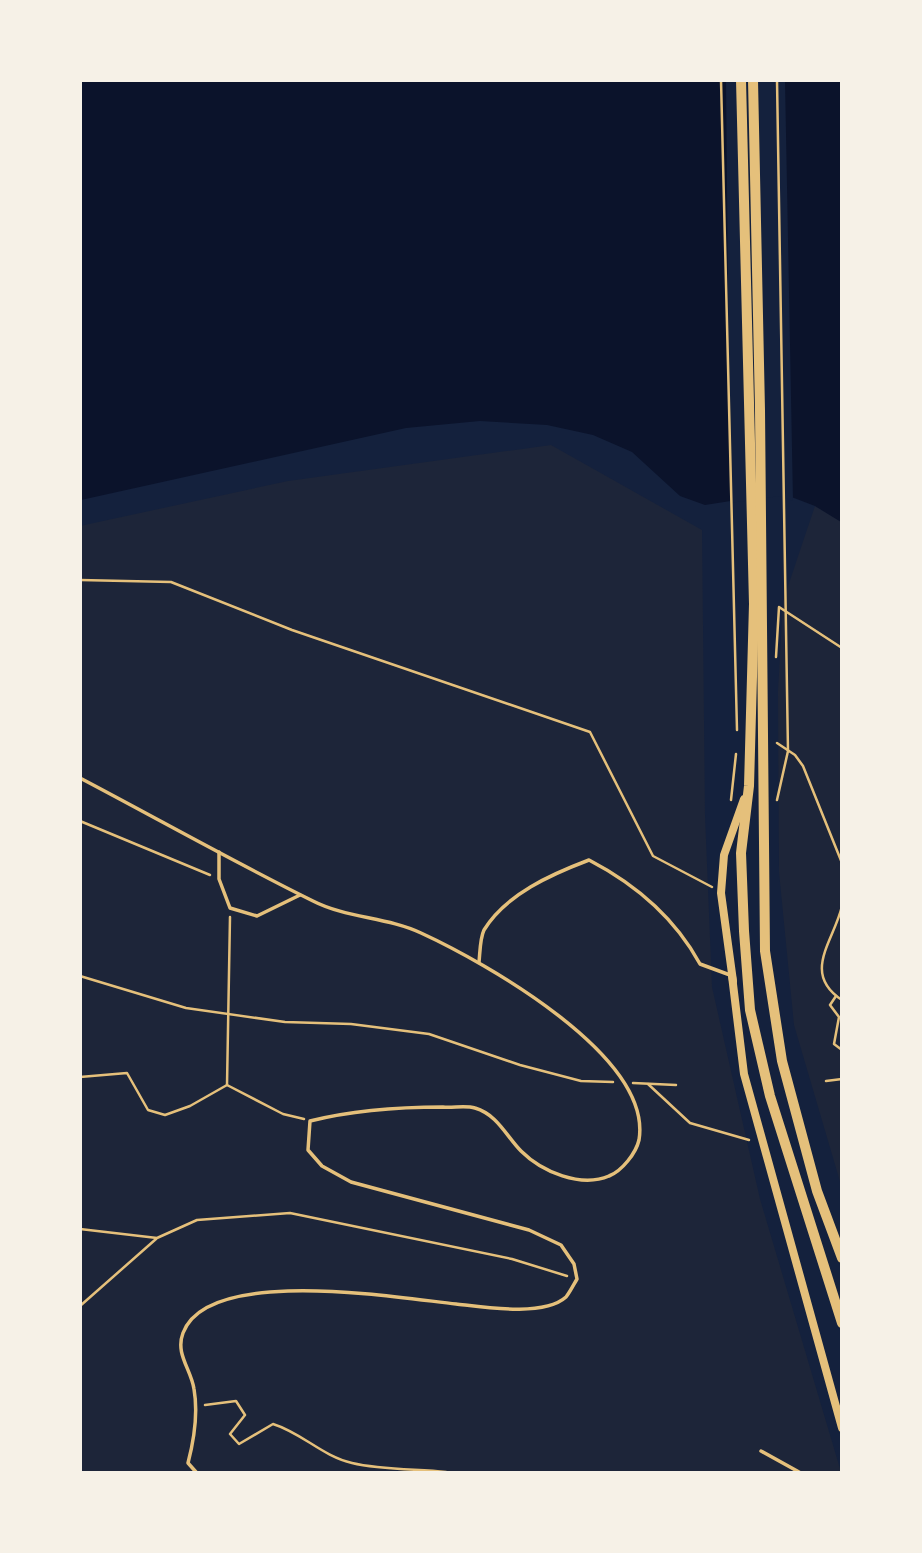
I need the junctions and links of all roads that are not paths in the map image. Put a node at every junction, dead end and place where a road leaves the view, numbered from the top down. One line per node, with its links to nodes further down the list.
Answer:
1 (741, 80): 4 (highway)
2 (753, 80): 10 (highway)
3 (80, 778): 5 (lane)
4 (749, 786): 9 (street); 11 (highway)
5 (219, 852): 6 (lane); 6 (lane)
6 (300, 895): 7 (lane)
7 (479, 962): 8 (lane); 14 (lane)
8 (732, 976): 9 (street)
9 (734, 986): 12 (street)
10 (842, 1258)
11 (842, 1323)
12 (842, 1428)
13 (761, 1451): 15 (lane)
14 (196, 1472)
15 (799, 1472)

